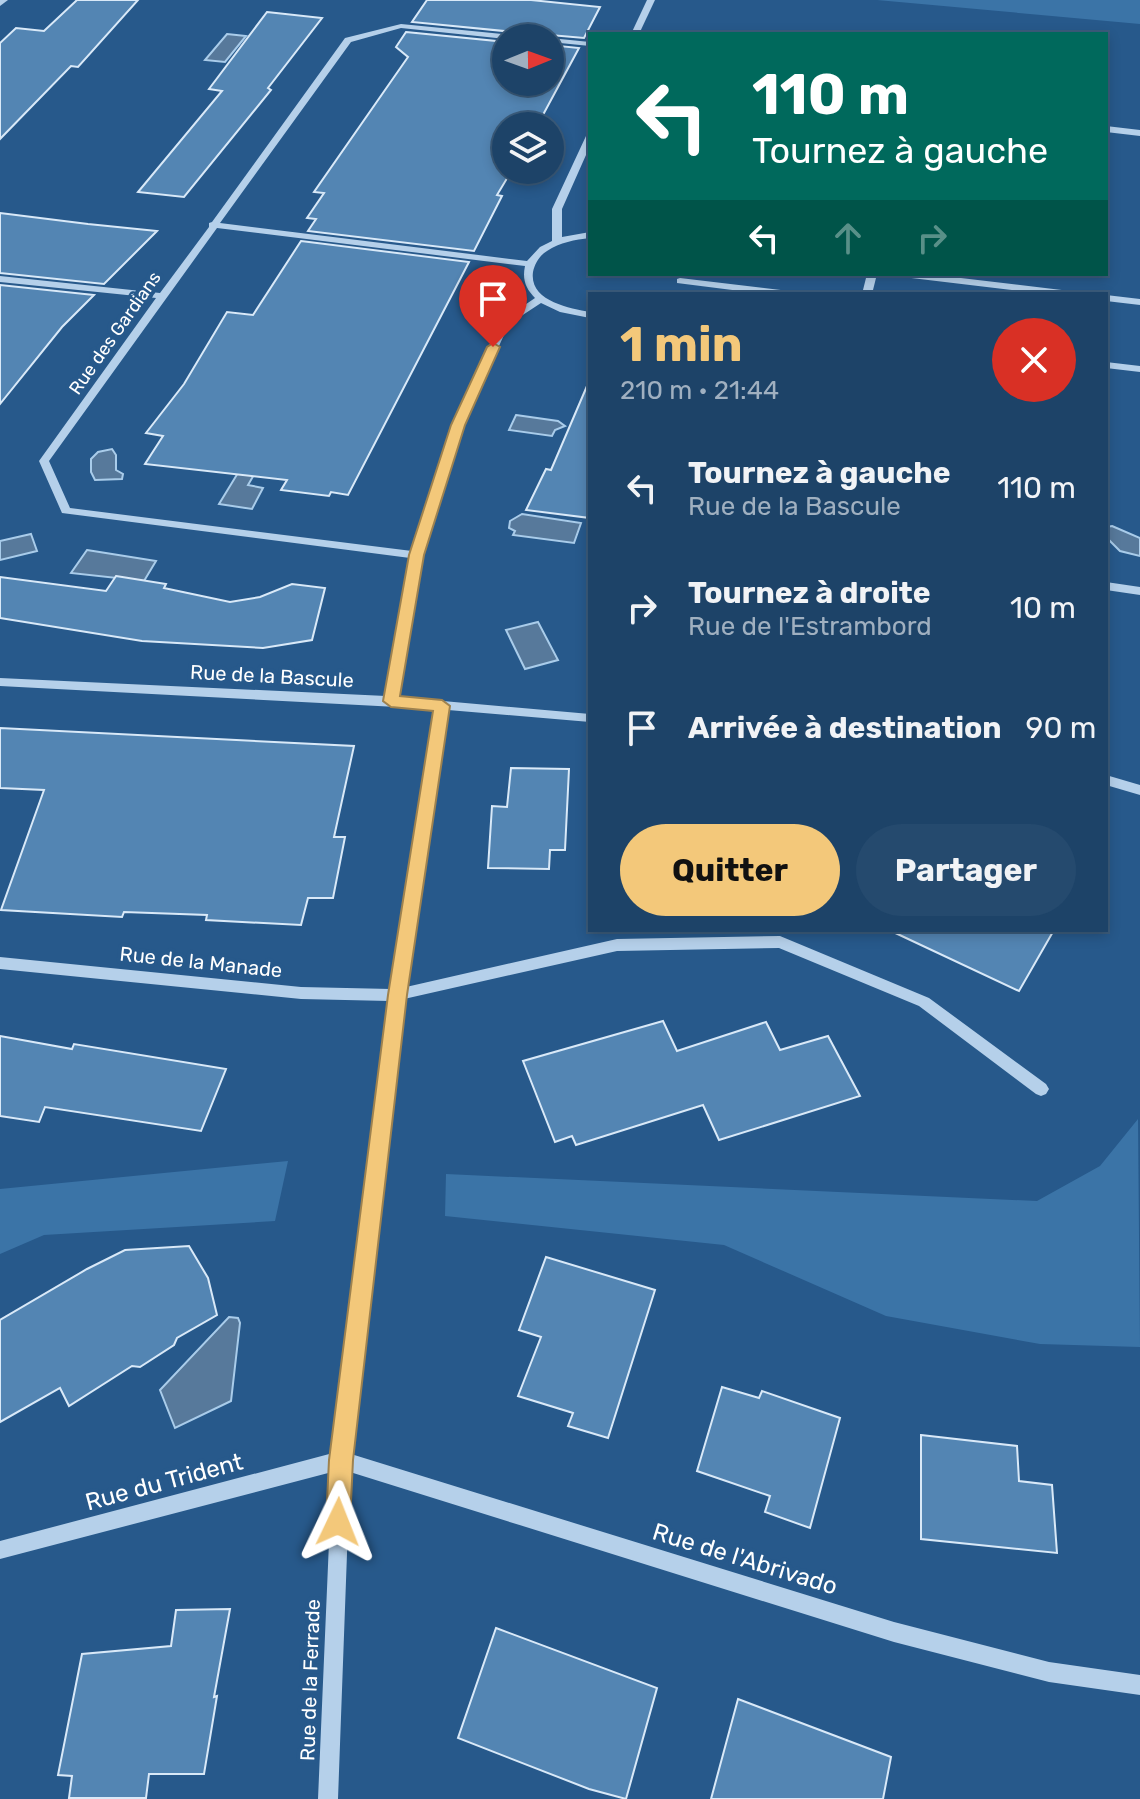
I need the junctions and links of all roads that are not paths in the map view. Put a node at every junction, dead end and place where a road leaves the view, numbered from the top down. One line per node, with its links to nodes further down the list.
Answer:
1 (651, 0): 2 (street)
2 (636, 32)
3 (492, 35): 9 (street, Rue des Gardians)
4 (564, 41): 5 (street)
5 (588, 44)
6 (1108, 129): 7 (street)
7 (1140, 133)
8 (588, 140): 11 (street)
9 (212, 225): 12 (street); 18 (street, Rue des Gardians)
10 (588, 235): 11 (street)
11 (557, 242): 12 (street)
12 (528, 264): 20 (street)
13 (920, 276): 17 (street)
14 (679, 278): 16 (street)
15 (0, 279): 18 (street)
16 (775, 292)
17 (1053, 292)
18 (161, 296): 25 (street, Rue des Gardians)
19 (1108, 298): 21 (street)
20 (541, 299): 22 (street); 25 (street)
21 (1140, 302)
22 (588, 315)
23 (1108, 365): 24 (street)
24 (1140, 369)
25 (416, 555): 29 (street)
26 (1108, 586): 27 (street)
27 (1140, 591)
28 (0, 682): 29 (street, Rue de la Bascule)
29 (391, 701): 30 (street, Rue de la Bascule)
30 (442, 706): 31 (street, Rue de la Bascule); 35 (street, Rue de la Ferrade)
31 (588, 718)
32 (1108, 781): 33 (street)
33 (1140, 790)
34 (0, 963): 35 (street, Rue de la Manade)
35 (397, 995): 36 (street, Rue de la Manade); 37 (street, Rue de la Ferrade)
36 (1041, 1089)
37 (341, 1460): 38 (street, Rue du Trident); 39 (street, Rue de l'Abrivado); 40 (street, Rue de la Ferrade)
38 (0, 1550)
39 (1140, 1685)
40 (328, 1799)

